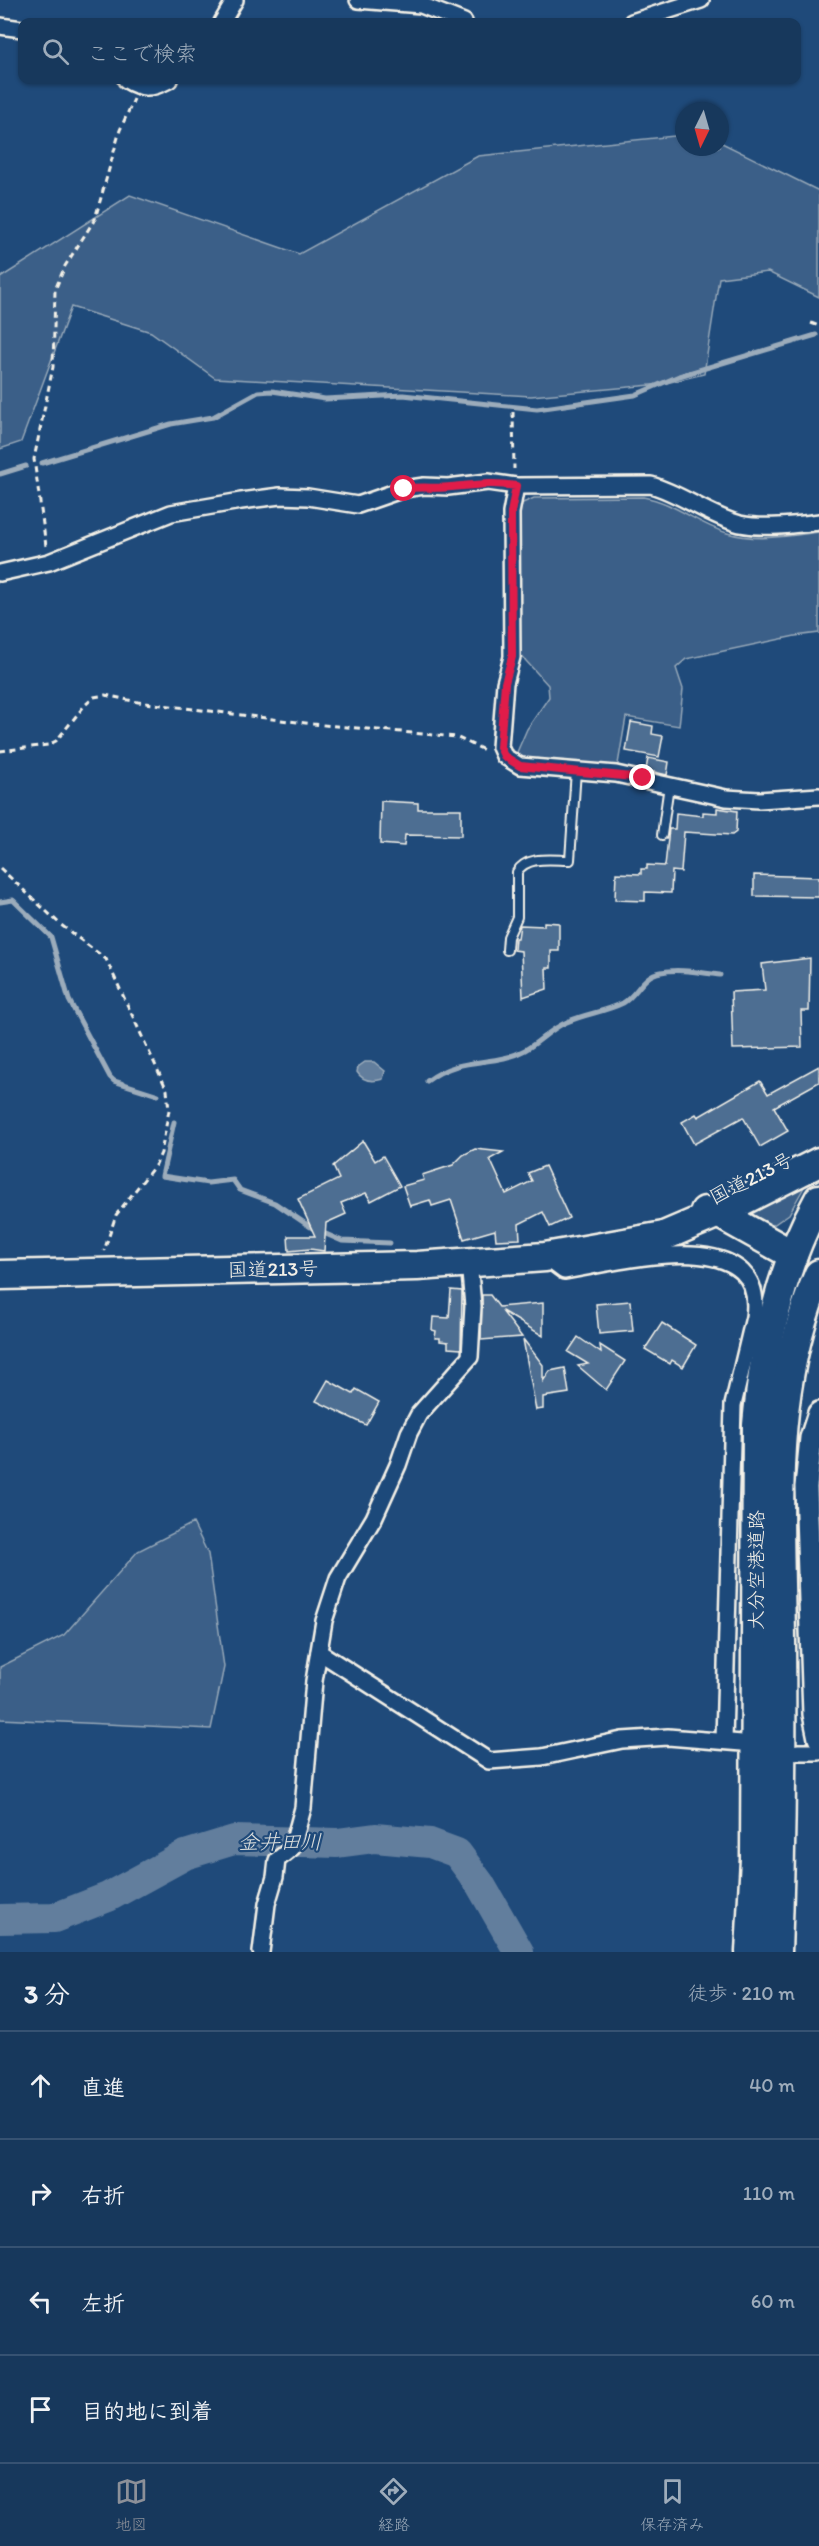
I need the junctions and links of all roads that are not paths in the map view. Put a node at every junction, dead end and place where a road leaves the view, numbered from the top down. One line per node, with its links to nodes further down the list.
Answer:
1 (235, 0): 4 (street)
2 (358, 0): 5 (street)
3 (701, 0): 6 (street)
4 (224, 18)
5 (454, 18)
6 (645, 18)
7 (0, 26): 8 (street)
8 (18, 28)
9 (134, 84): 10 (street)
10 (160, 84)
11 (516, 486): 12 (street); 13 (street); 14 (street)
12 (819, 522)
13 (0, 573)
14 (576, 770): 15 (street); 18 (lane)
15 (669, 785): 16 (street); 17 (lane)
16 (819, 796)
17 (662, 835)
18 (507, 950)
19 (819, 1142): 23 (highway, 国道213号)
20 (819, 1162): 22 (highway, 国道213号)
21 (819, 1199): 26 (highway, 大分空港道路)
22 (718, 1213): 23 (highway); 24 (highway, 国道213号); 26 (highway)
23 (634, 1230): 25 (highway, 国道213号)
24 (682, 1230): 25 (highway, 国道213号); 26 (highway)
25 (545, 1257): 27 (highway, 国道213号); 33 (street)
26 (806, 1259): 38 (highway, 大分空港道路)
27 (470, 1262): 29 (highway, 国道213号); 31 (street)
28 (819, 1274): 39 (highway, 大分空港道路)
29 (0, 1275)
30 (819, 1413): 32 (street)
31 (319, 1652): 33 (street); 37 (street)
32 (819, 1738)
33 (724, 1741): 34 (street)
34 (742, 1743)
35 (798, 1752): 36 (street)
36 (819, 1752)
37 (261, 1952)
38 (750, 1952)
39 (777, 1952)

